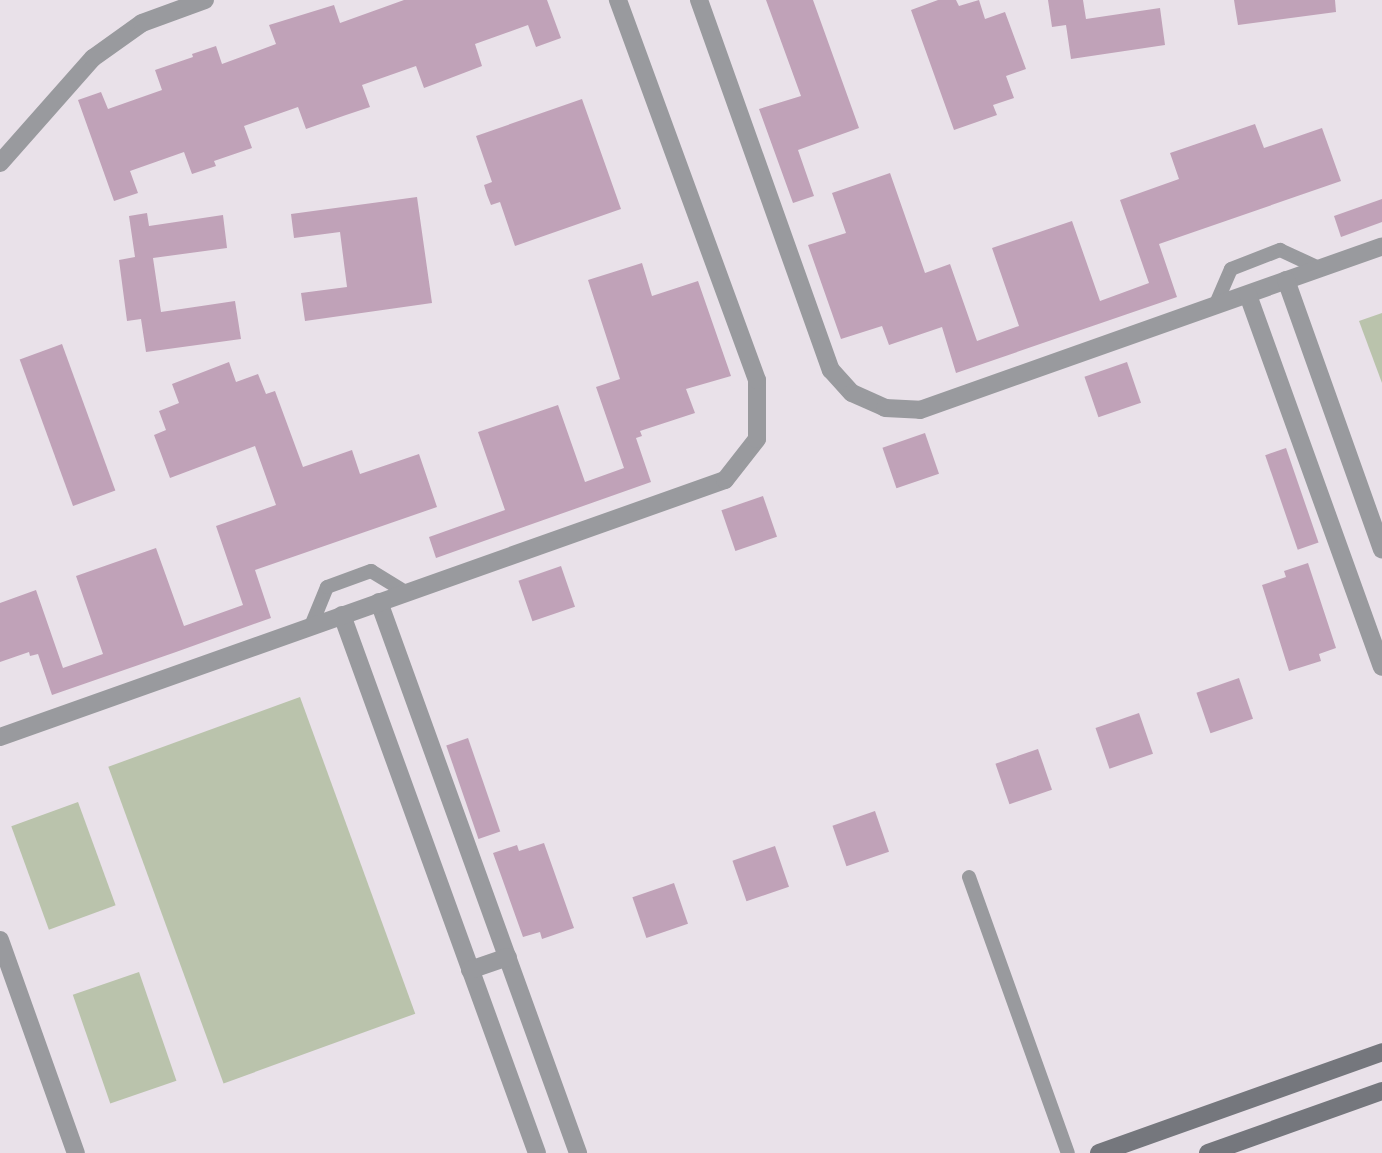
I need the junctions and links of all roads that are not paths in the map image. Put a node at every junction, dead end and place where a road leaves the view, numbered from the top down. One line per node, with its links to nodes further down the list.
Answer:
1 (205, 0): 4 (street)
2 (618, 0): 11 (street)
3 (699, 0): 9 (street)
4 (0, 163)
5 (1382, 246): 6 (street)
6 (1319, 268): 7 (street); 9 (lane)
7 (1286, 280): 8 (street); 10 (street)
8 (1248, 295): 9 (street); 15 (street)
9 (1215, 306)
10 (1382, 549)
11 (407, 593): 12 (street); 14 (lane)
12 (379, 603): 13 (street); 19 (street)
13 (342, 615): 14 (street); 20 (street)
14 (311, 626): 16 (street)
15 (1382, 667)
16 (0, 737)
17 (969, 877): 26 (lane)
18 (0, 940): 23 (street)
19 (508, 957): 20 (street); 25 (street)
20 (470, 970): 24 (street)
21 (1382, 1052): 27 (main road)
22 (1382, 1091): 28 (main road)
23 (76, 1153)
24 (537, 1153)
25 (578, 1153)
26 (1068, 1153)
27 (1099, 1153)
28 (1208, 1153)

